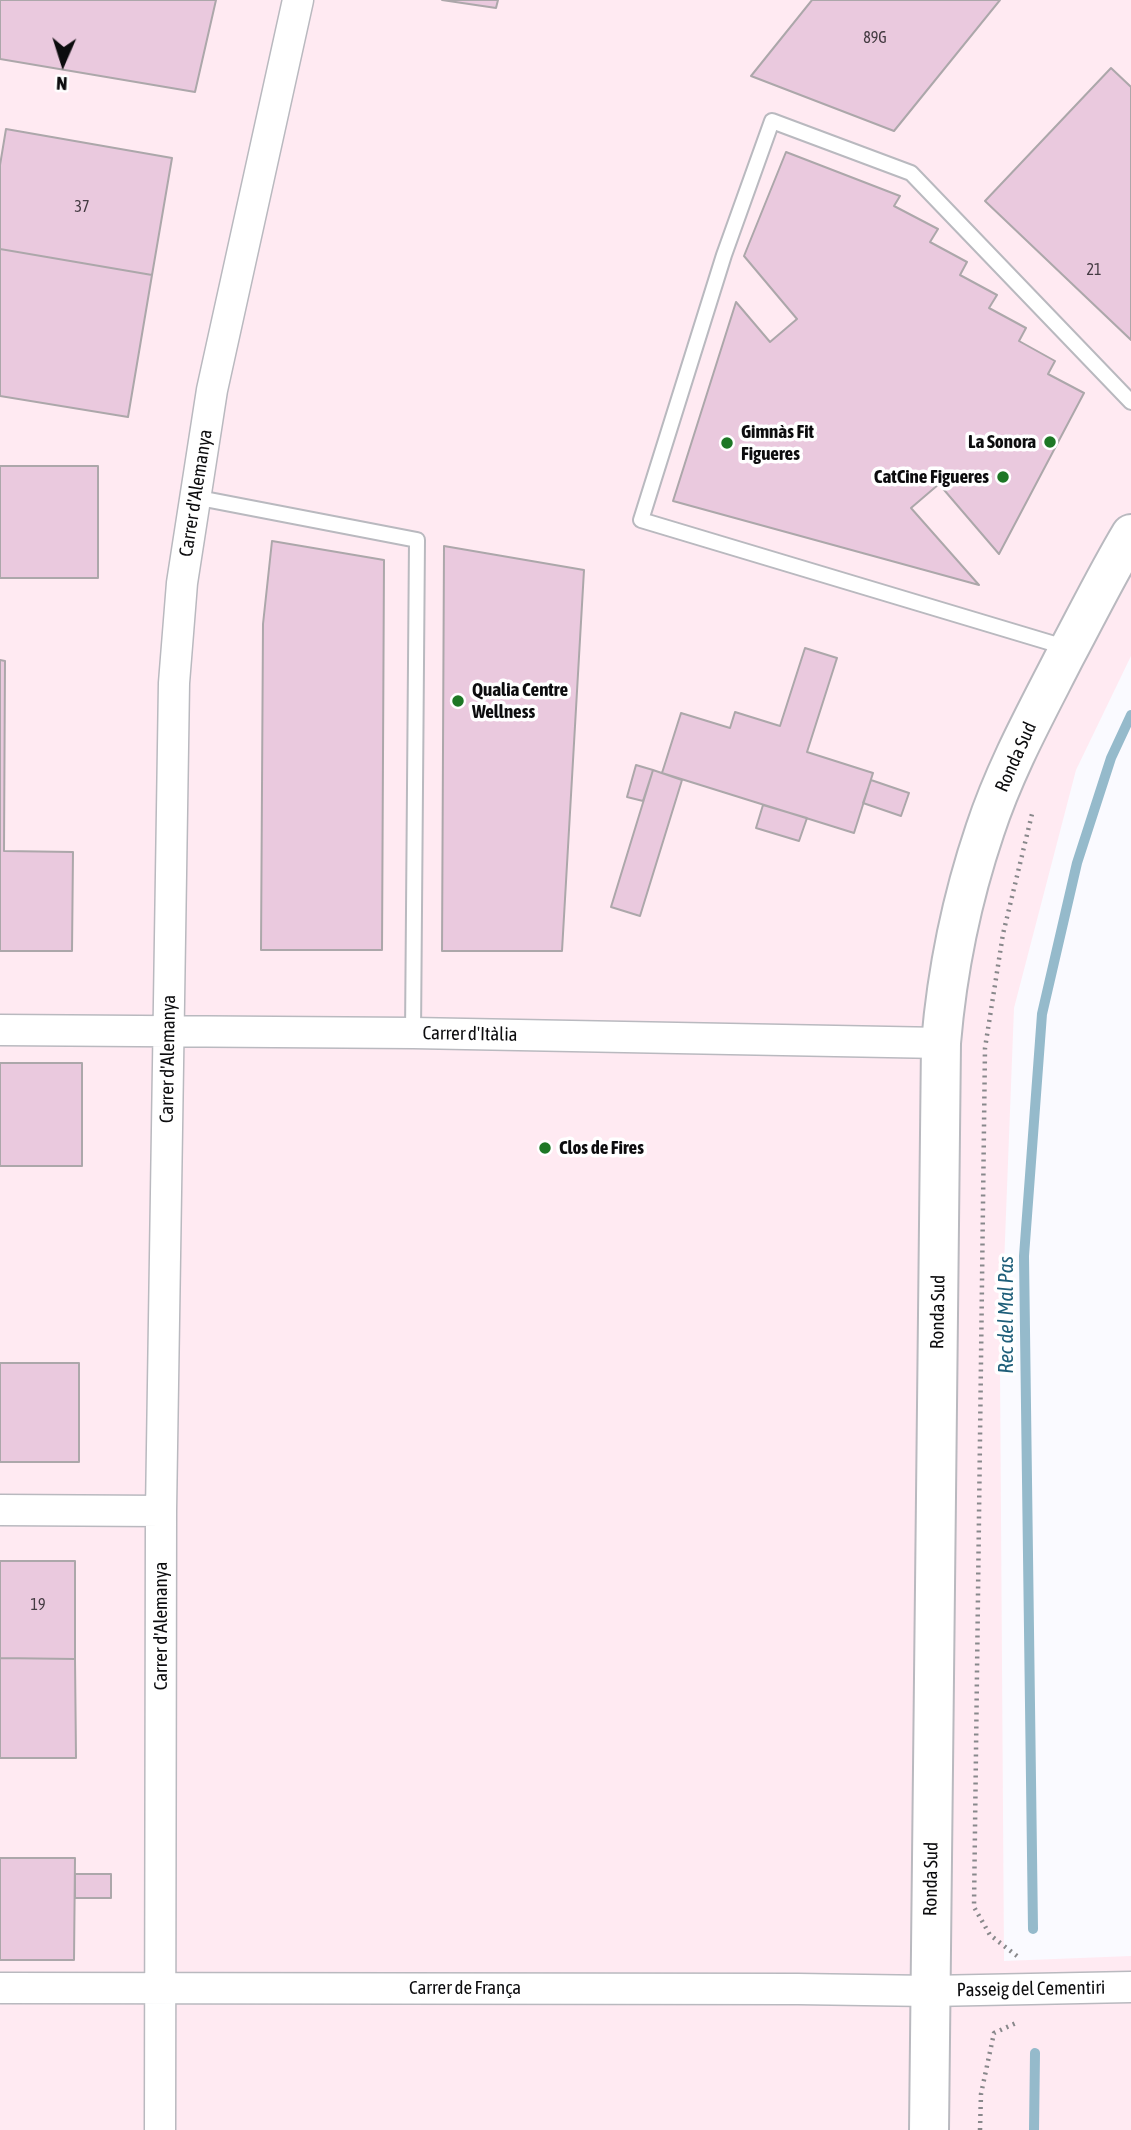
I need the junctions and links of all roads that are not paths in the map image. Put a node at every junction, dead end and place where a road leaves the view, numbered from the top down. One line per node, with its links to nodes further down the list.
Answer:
1 (298, 0): 3 (street, Carrer d'Alemanya)
2 (1131, 402): 5 (lane)
3 (194, 497): 7 (street, Carrer d'Alemanya); 8 (lane)
4 (1131, 534): 5 (main road, Ronda Sud)
5 (1069, 648): 9 (main road, Ronda Sud)
6 (0, 1030): 7 (street, Carrer d'Itàlia)
7 (169, 1030): 8 (street, Carrer d'Itàlia); 11 (street, Carrer d'Alemanya)
8 (413, 1033): 9 (street, Carrer d'Itàlia)
9 (941, 1043): 15 (main road, Ronda Sud)
10 (0, 1510): 11 (street)
11 (161, 1511): 12 (street, Carrer d'Alemanya)
12 (160, 1987): 14 (street, Carrer de França); 15 (street, Carrer de França); 16 (street, Carrer d'Alemanya)
13 (1131, 1987): 15 (street, Passeig del Cementiri)
14 (0, 1988)
15 (930, 1991): 17 (main road, Ronda Sud)
16 (160, 2130)
17 (929, 2130)

